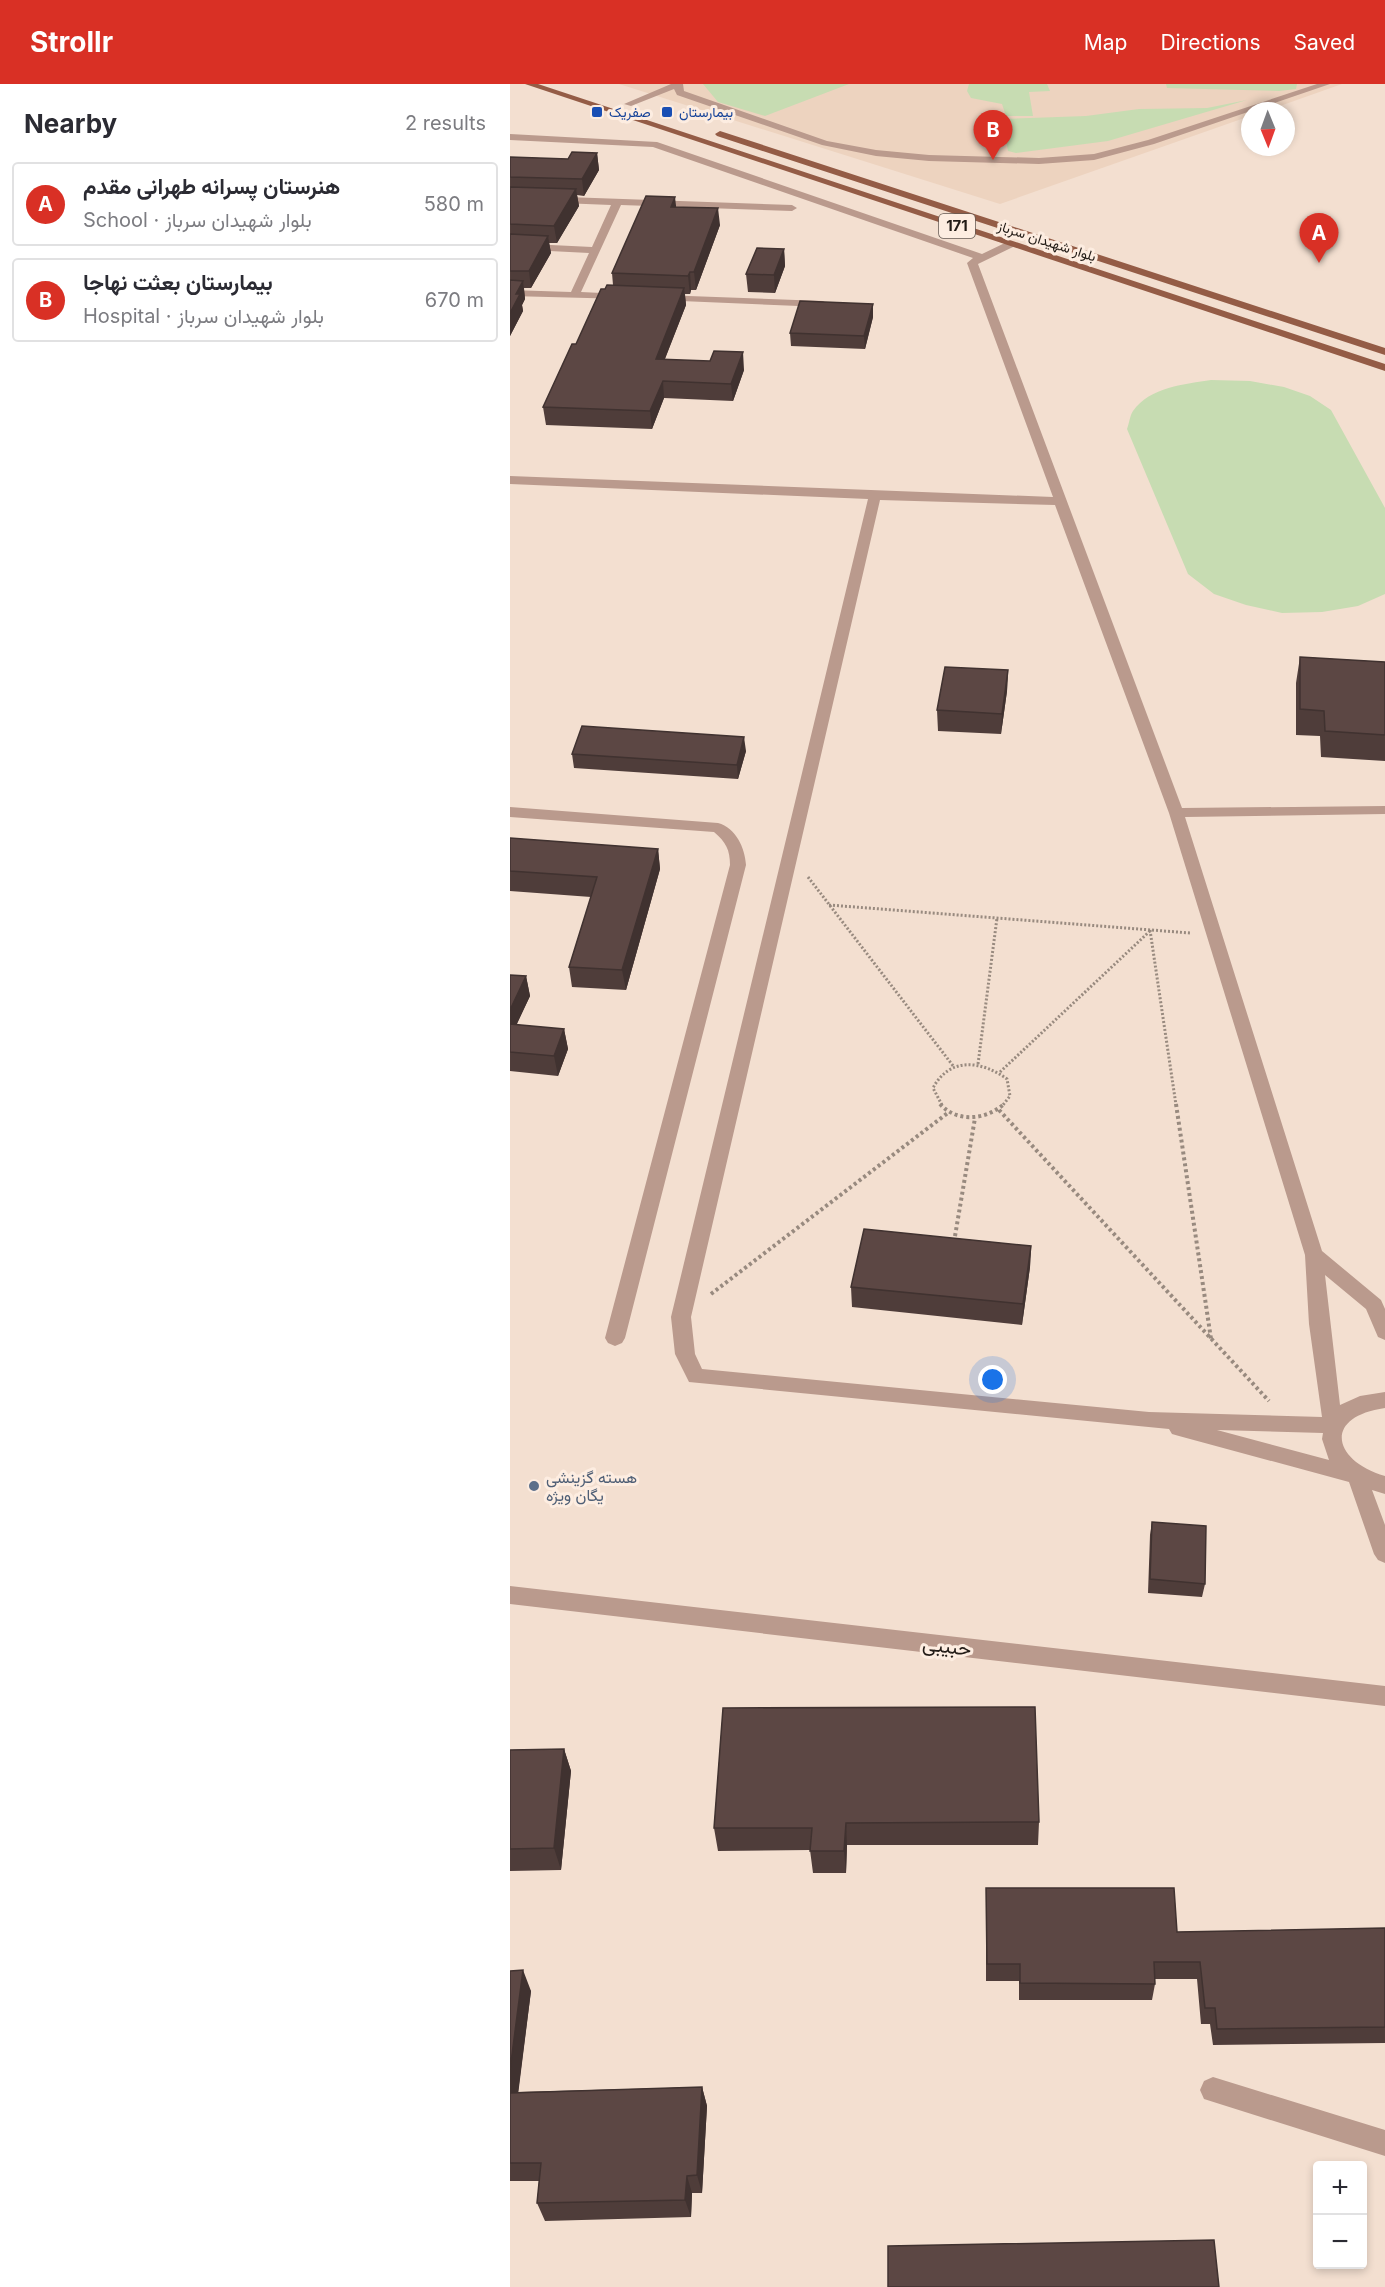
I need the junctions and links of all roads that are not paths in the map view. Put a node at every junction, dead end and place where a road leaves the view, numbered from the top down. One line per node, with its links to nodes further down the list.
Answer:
1 (529, 84): 11 (main road, بلوار شهیدان سرباز / 171)
2 (676, 84): 3 (street); 4 (street)
3 (1326, 84)
4 (622, 102): 5 (main road)
5 (650, 111)
6 (707, 130): 18 (main road, بلوار شهیدان سرباز / 171)
7 (510, 137): 14 (street)
8 (510, 198): 9 (street)
9 (617, 202): 10 (street); 13 (street)
10 (792, 208)
11 (1011, 244): 14 (street); 19 (main road, بلوار شهیدان سرباز / 171)
12 (510, 246): 13 (street)
13 (596, 250): 16 (street)
14 (982, 258): 22 (street)
15 (510, 293): 16 (street)
16 (575, 295): 17 (street)
17 (834, 305)
18 (1385, 352)
19 (1385, 368)
20 (510, 480): 21 (street)
21 (875, 496): 22 (street); 30 (street)
22 (1061, 501): 25 (street)
23 (1385, 810): 25 (street)
24 (510, 812): 28 (street)
25 (1176, 813): 26 (street)
26 (1314, 1255): 27 (street); 31 (street)
27 (1385, 1332)
28 (615, 1338)
29 (1385, 1400): 31 (street)
30 (1149, 1420): 31 (street); 32 (street)
31 (1333, 1425): 32 (street)
32 (1357, 1476): 33 (street); 34 (street)
33 (1385, 1485)
34 (1385, 1554)
35 (510, 1595): 36 (street, حبیبی)
36 (1385, 1696)
37 (1214, 2090): 38 (street)
38 (1385, 2143)

